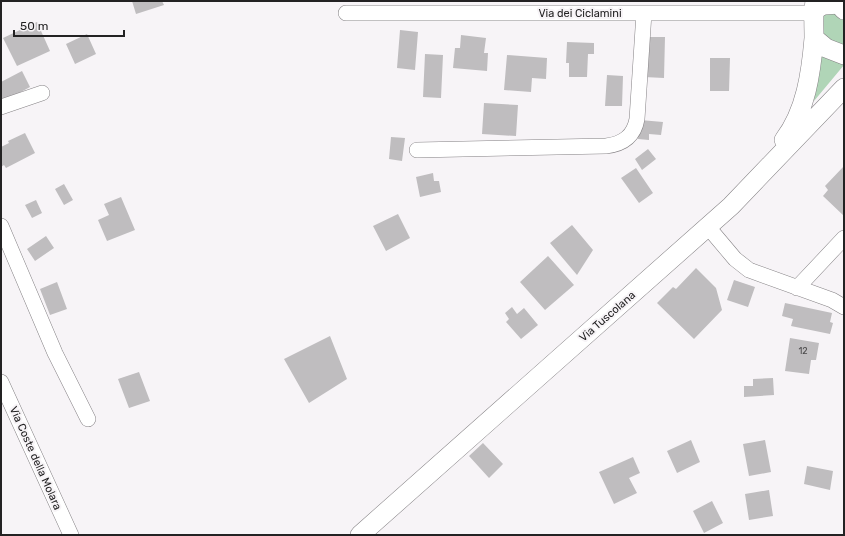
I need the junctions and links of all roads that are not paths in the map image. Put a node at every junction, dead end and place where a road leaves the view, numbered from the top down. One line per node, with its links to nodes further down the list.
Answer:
1 (841, 6): 2 (street, Via dei Ciclamini)
2 (814, 7): 4 (street, Via dei Ciclamini); 5 (main road)
3 (346, 13): 4 (street, Via dei Ciclamini)
4 (644, 13): 10 (street)
5 (814, 38): 6 (main road); 11 (main road)
6 (844, 55)
7 (844, 88): 11 (main road, Via Tuscolana)
8 (42, 93): 9 (street)
9 (1, 107)
10 (417, 150)
11 (742, 195): 13 (main road, Via Tuscolana)
12 (1, 226): 18 (street)
13 (708, 227): 15 (street); 20 (main road, Via Tuscolana)
14 (844, 238): 15 (street)
15 (797, 288): 16 (street)
16 (844, 307)
17 (1, 382): 19 (street, Via Coste della Molara)
18 (88, 419)
19 (71, 535)
20 (360, 535)

